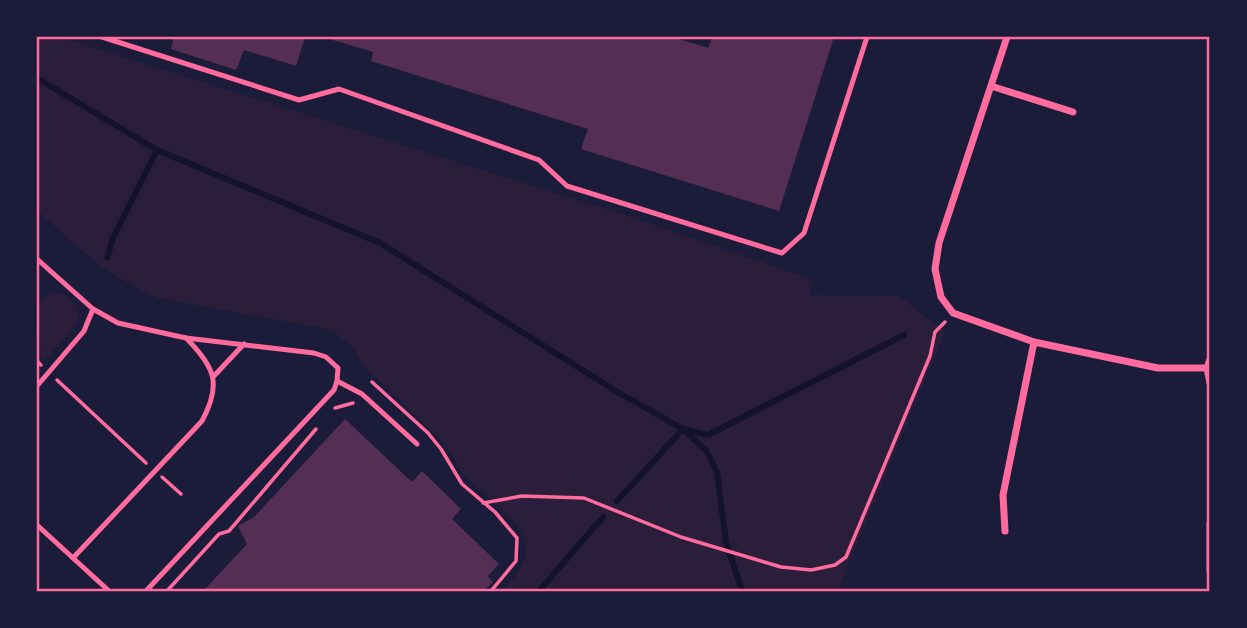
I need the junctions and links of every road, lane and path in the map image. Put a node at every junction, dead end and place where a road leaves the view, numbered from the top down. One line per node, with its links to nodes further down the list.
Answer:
1 (102, 37): 2 (lane)
2 (867, 37)
3 (1007, 37): 4 (street)
4 (991, 86): 5 (street); 8 (street)
5 (1073, 112)
6 (37, 259): 7 (lane)
7 (93, 309): 9 (lane); 15 (lane)
8 (953, 313): 10 (street); 27 (path)
9 (186, 338): 11 (lane); 16 (lane)
10 (1034, 342): 14 (street); 30 (street)
11 (244, 344): 16 (lane); 17 (lane)
12 (37, 355): 15 (path)
13 (1210, 359): 14 (street)
14 (1207, 368): 19 (street)
15 (49, 372): 20 (lane); 25 (path)
16 (214, 377): 25 (lane)
17 (337, 381): 24 (lane); 34 (lane)
18 (372, 382): 27 (path)
19 (1210, 383)
20 (37, 386)
21 (355, 401): 22 (path)
22 (333, 409)
23 (318, 427): 35 (path)
24 (417, 444)
25 (155, 471): 26 (path); 31 (lane)
26 (181, 494)
27 (482, 503): 36 (path)
28 (37, 524): 31 (lane)
29 (1210, 524): 32 (street)
30 (1005, 531)
31 (73, 558): 33 (lane)
32 (1210, 570)
33 (109, 591)
34 (146, 591)
35 (167, 591)
36 (491, 591)

